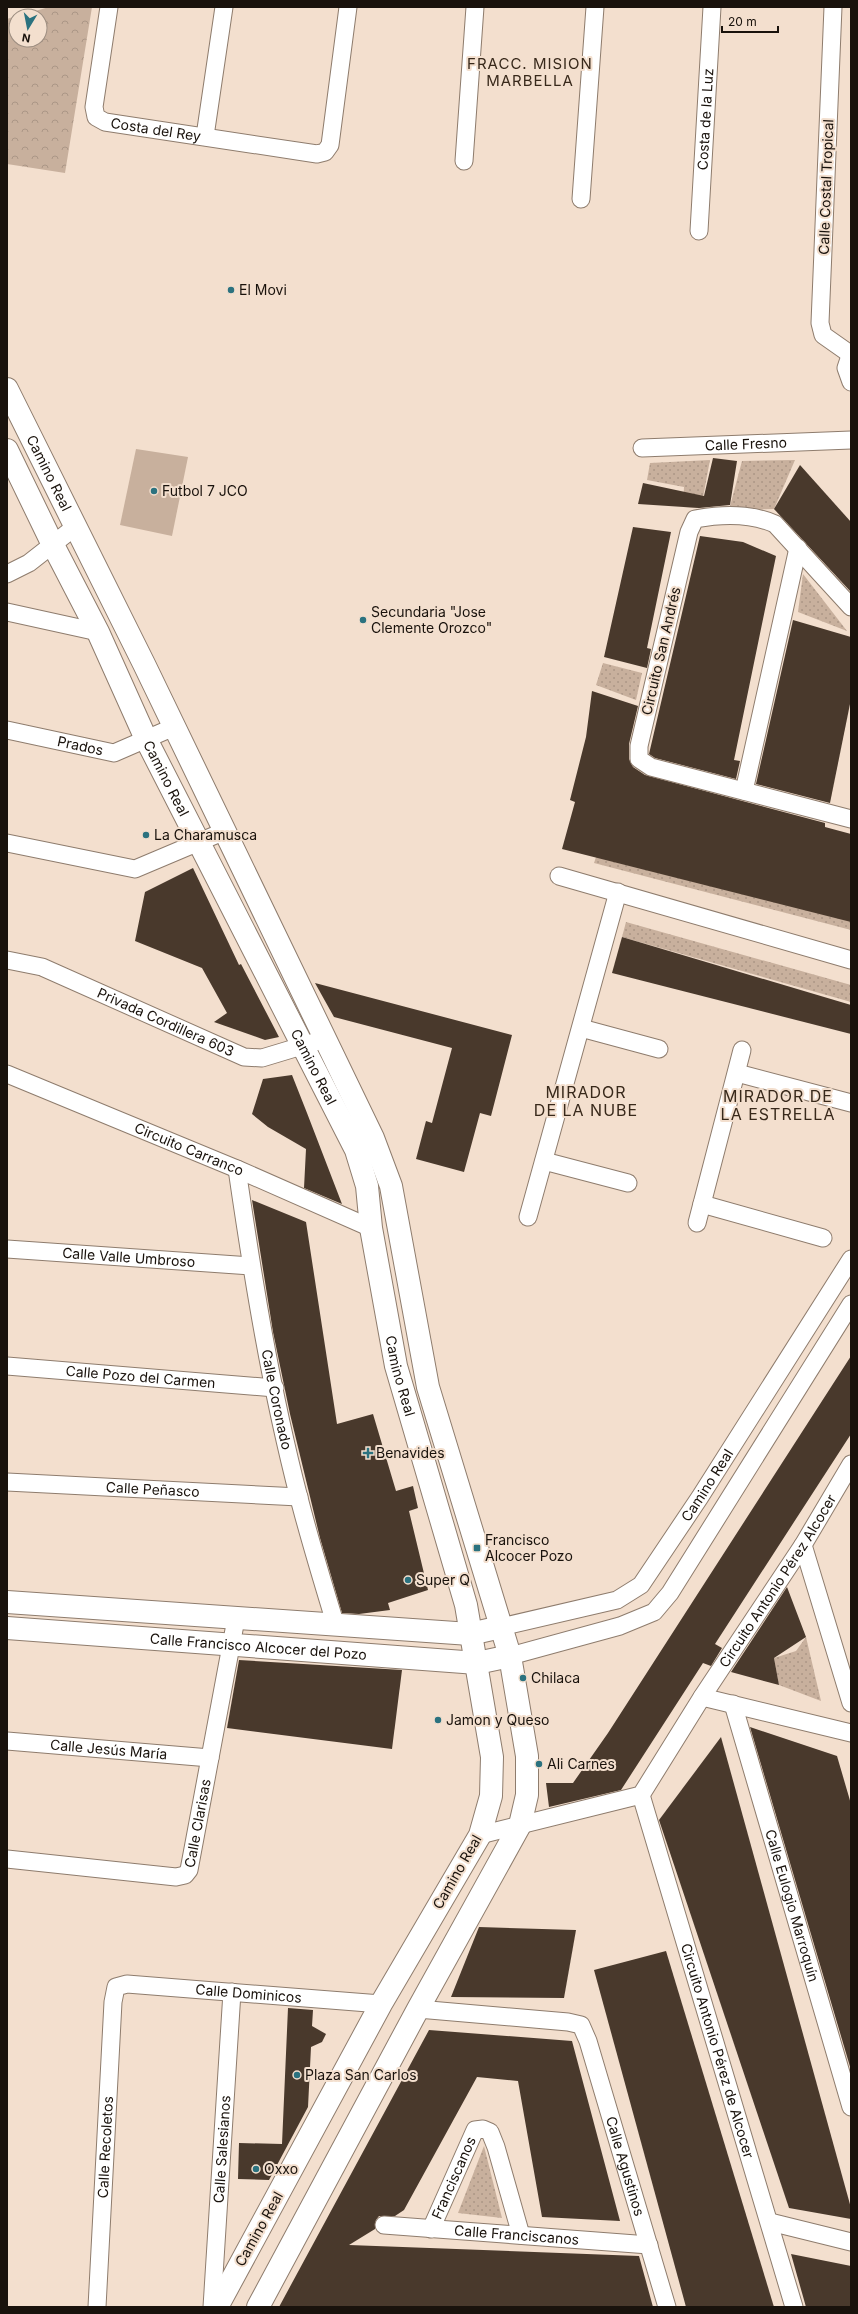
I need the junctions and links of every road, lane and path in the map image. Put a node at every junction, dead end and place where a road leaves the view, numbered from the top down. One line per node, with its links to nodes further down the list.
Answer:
1 (109, 7): 8 (street, Costa del Rey)
2 (224, 7): 8 (street)
3 (348, 7): 8 (street, Costa del Rey)
4 (475, 7): 9 (street)
5 (595, 7): 10 (street)
6 (712, 7): 11 (street, Costa de la Luz)
7 (833, 7): 12 (street, Calle Costal Tropical)
8 (205, 136)
9 (464, 160)
10 (581, 199)
11 (699, 230)
12 (850, 353): 13 (street)
13 (851, 382)
14 (7, 389): 18 (street, Camino Real)
15 (851, 440): 16 (street, Calle Fresno)
16 (642, 448)
17 (7, 450): 19 (street, Camino Real)
18 (75, 527): 19 (street); 25 (street, Camino Real)
19 (53, 545): 21 (street); 24 (street, Camino Real)
20 (798, 548): 22 (street, Circuito San Andrés); 28 (street); 28 (street, Circuito San Andrés)
21 (7, 574)
22 (851, 607)
23 (7, 612): 24 (street)
24 (98, 632): 27 (street, Camino Real)
25 (174, 728): 27 (street, Prados); 30 (street, Camino Real)
26 (7, 730): 27 (street, Prados)
27 (146, 739): 31 (street, Camino Real)
28 (744, 791): 29 (street, Circuito San Andrés)
29 (850, 814)
30 (225, 831): 31 (street); 38 (street, Camino Real)
31 (199, 840): 32 (street); 39 (street, Camino Real)
32 (7, 843)
33 (559, 876): 34 (street)
34 (618, 892): 36 (street); 37 (street)
35 (7, 960): 39 (street, Privada Cordillera 603)
36 (851, 960)
37 (581, 1028): 40 (street); 45 (street)
38 (326, 1040): 39 (street, Privada Cordillera 603); 66 (street, Camino Real)
39 (302, 1045): 51 (street, Camino Real)
40 (659, 1048)
41 (742, 1050): 42 (street)
42 (738, 1073): 44 (street); 48 (street)
43 (7, 1074): 46 (street, Circuito Carranco)
44 (851, 1103)
45 (544, 1161): 47 (street); 49 (street)
46 (237, 1169): 51 (street, Circuito Carranco); 55 (street, Calle Coronado)
47 (628, 1182)
48 (702, 1204): 50 (street); 52 (street)
49 (528, 1217)
50 (697, 1223)
51 (370, 1228): 68 (street, Camino Real)
52 (823, 1238)
53 (7, 1249): 55 (street, Calle Valle Umbroso)
54 (851, 1259): 66 (street, Camino Real)
55 (251, 1266): 58 (street, Calle Coronado)
56 (851, 1304): 70 (street, Camino Real)
57 (7, 1366): 58 (street, Calle Pozo del Carmen)
58 (274, 1388): 61 (street, Calle Coronado)
59 (851, 1464): 62 (street, Circuito Antonio Pérez Alcocer)
60 (7, 1482): 61 (street, Calle Peñasco)
61 (298, 1497): 65 (street, Calle Coronado)
62 (803, 1545): 72 (street, Circuito Antonio Pérez Alcocer); 73 (street)
63 (7, 1602): 64 (street, Calle Francisco Alcocer del Pozo)
64 (236, 1619): 65 (street, Calle Francisco Alcocer del Pozo); 69 (street, Calle Clarisas)
65 (336, 1626): 68 (street, Calle Francisco Alcocer del Pozo)
66 (501, 1627): 68 (street, Calle Francisco Alcocer del Pozo); 70 (street, Camino Real)
67 (7, 1628): 69 (street, Calle Francisco Alcocer del Pozo)
68 (470, 1634): 71 (street, Camino Real)
69 (232, 1644): 71 (street, Calle Francisco Alcocer del Pozo); 77 (street, Calle Clarisas)
70 (510, 1656): 71 (street, Calle Francisco Alcocer del Pozo); 79 (street, Camino Real)
71 (477, 1663): 80 (street, Camino Real)
72 (702, 1697): 74 (street); 78 (street)
73 (851, 1703)
74 (733, 1704): 75 (street); 86 (street, Calle Eulogio Marroquín)
75 (851, 1733)
76 (7, 1741): 77 (street, Calle Jesús María)
77 (210, 1758): 81 (street, Calle Clarisas)
78 (641, 1795): 79 (street); 87 (street, Circuito Antonio Pérez de Alcocer)
79 (520, 1825): 80 (street); 85 (street, Camino Real)
80 (480, 1835): 84 (street, Camino Real)
81 (7, 1859)
82 (116, 1987): 83 (street, Calle Dominicos); 93 (street, Calle Recoletos)
83 (232, 1992): 84 (street, Calle Dominicos); 94 (street, Calle Salesianos)
84 (381, 2004): 95 (street, Camino Real)
85 (418, 2009): 92 (street, Calle Agustinos); 96 (street, Camino Real)
86 (851, 2107)
87 (770, 2222): 91 (street); 98 (street, Circuito Antonio Pérez de Alcocer)
88 (384, 2225): 89 (street, Calle Franciscanos)
89 (431, 2229): 90 (street, Calle Franciscanos); 90 (street, Franciscanos)
90 (521, 2235): 92 (street, Calle Franciscanos)
91 (851, 2242)
92 (649, 2245): 97 (street, Calle Agustinos)
93 (97, 2307)
94 (212, 2307)
95 (217, 2307)
96 (258, 2307)
97 (667, 2307)
98 (794, 2307)

